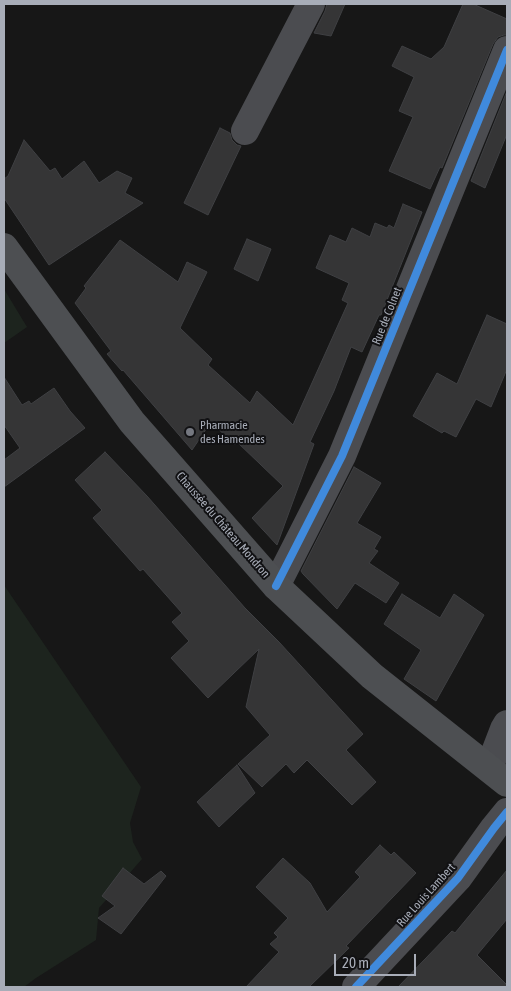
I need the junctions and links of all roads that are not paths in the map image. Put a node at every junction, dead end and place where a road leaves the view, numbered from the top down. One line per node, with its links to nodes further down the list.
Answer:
1 (311, 4): 3 (street)
2 (507, 50): 5 (street, Rue de Colnet)
3 (245, 131)
4 (4, 246): 5 (main road, Chaussée du Château Mondron)
5 (276, 586): 7 (main road, Chaussée du Château Mondron)
6 (507, 724): 7 (street)
7 (498, 775)
8 (507, 812): 9 (street, Rue Louis Lambert)
9 (356, 987)

